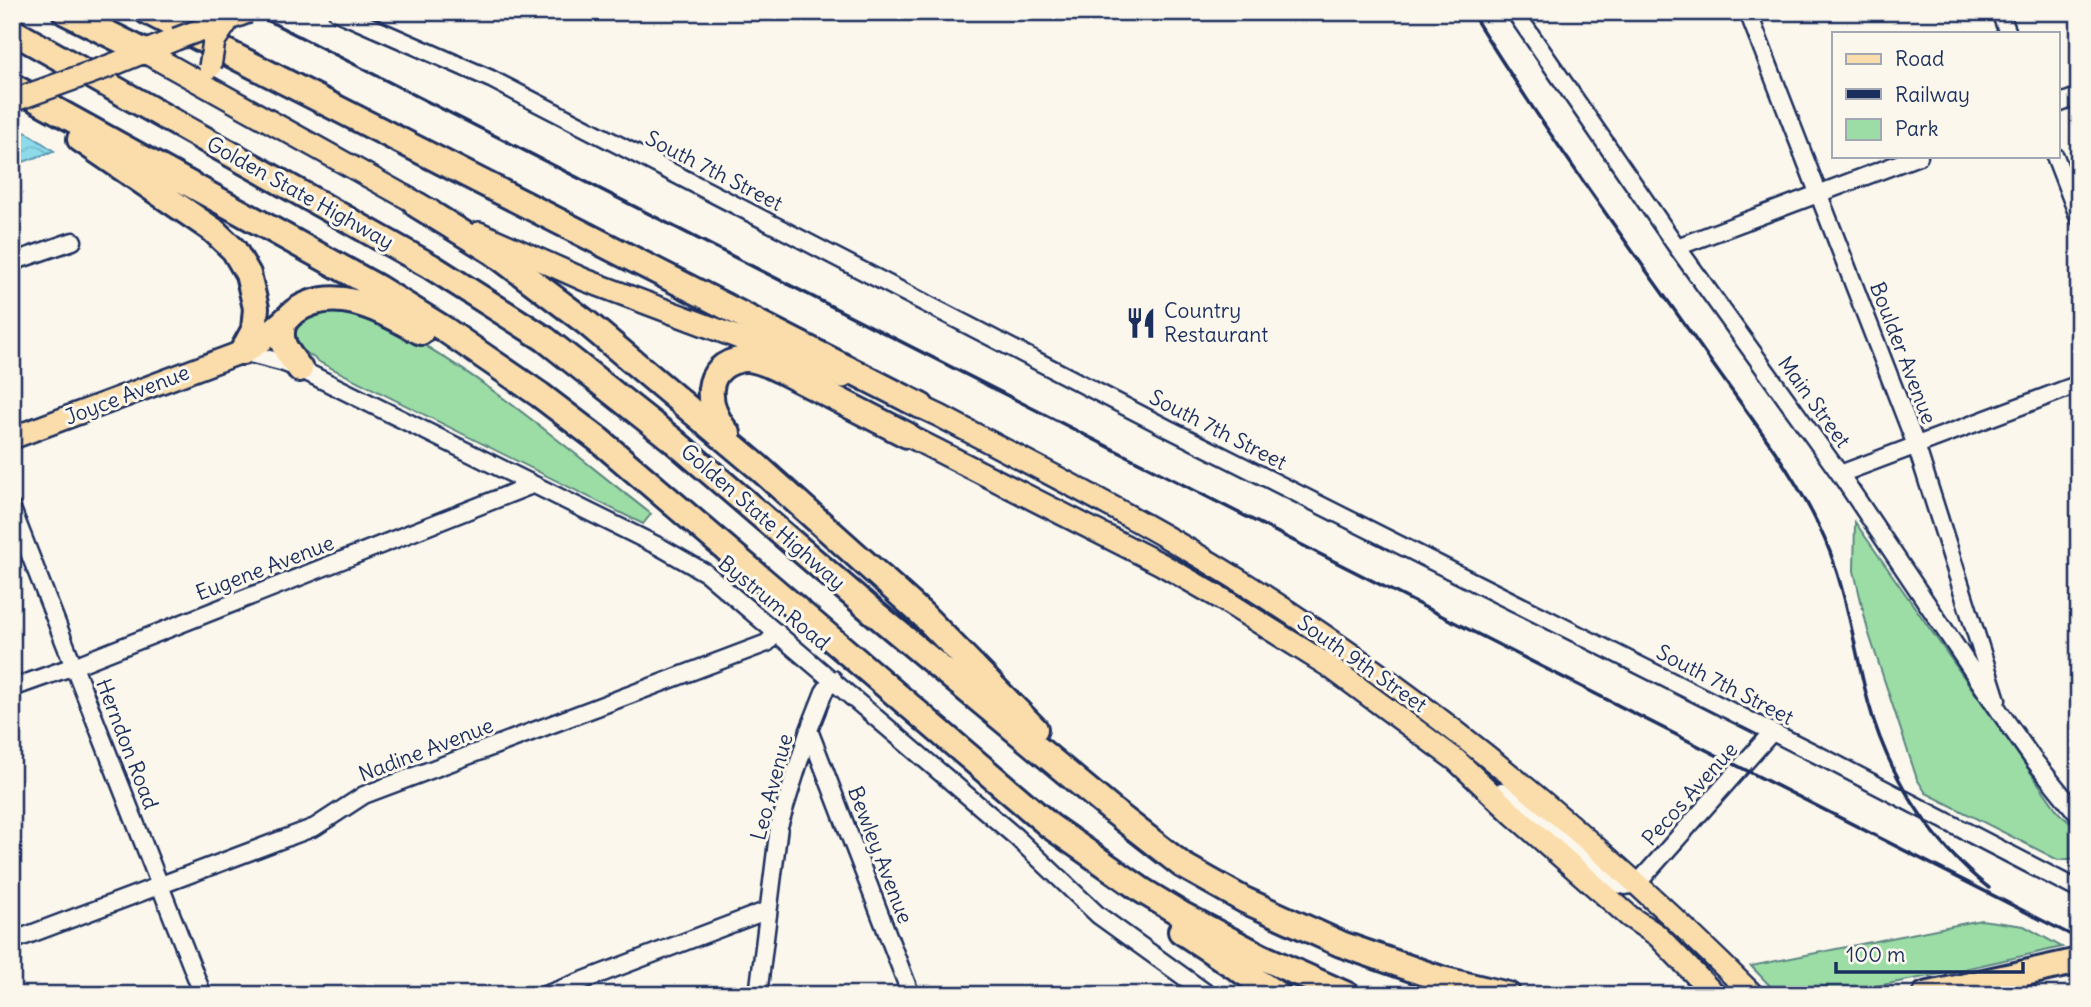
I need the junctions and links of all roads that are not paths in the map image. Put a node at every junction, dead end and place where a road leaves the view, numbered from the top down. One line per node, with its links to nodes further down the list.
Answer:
1 (65, 12): 10 (highway)
2 (148, 12): 29 (highway)
3 (337, 12): 45 (street, South 7th Street)
4 (1515, 12): 22 (street, Main Street)
5 (1748, 12): 18 (street, Boulder Avenue)
6 (2000, 12): 9 (street)
7 (238, 16): 10 (main road, bridge); 14 (main road, bridge)
8 (12, 31): 47 (highway, Golden State Highway)
9 (2008, 32)
10 (145, 52): 13 (main road, bridge); 14 (main road, South 9th Street)
11 (12, 87): 25 (highway); 28 (highway)
12 (2079, 96): 15 (street)
13 (12, 101)
14 (233, 102): 19 (main road, South 9th Street)
15 (2060, 103)
16 (1913, 158): 18 (street)
17 (2056, 158): 20 (street)
18 (1817, 193): 22 (street); 32 (street, Boulder Avenue)
19 (417, 205): 29 (main road, South 9th Street); 33 (highway)
20 (2079, 218)
21 (73, 241): 23 (street)
22 (1677, 247): 34 (street, Main Street)
23 (12, 262)
24 (284, 322): 25 (highway); 26 (highway); 28 (highway)
25 (242, 352): 26 (street, Bystrum Road); 31 (main road, Joyce Avenue)
26 (300, 369): 35 (street, Bystrum Road)
27 (2079, 384): 32 (street)
28 (540, 395): 49 (highway)
29 (921, 406): 38 (main road, South 9th Street)
30 (907, 435): 33 (highway); 39 (main road, South 9th Street)
31 (12, 439)
32 (1916, 445): 34 (street); 43 (street, Boulder Avenue)
33 (757, 466): 47 (highway)
34 (1840, 474): 43 (street, Main Street)
35 (533, 485): 37 (street, Bystrum Road); 40 (street, Eugene Avenue)
36 (12, 509): 40 (street, Herndon Road)
37 (777, 632): 41 (street, Bystrum Road); 51 (street, Nadine Avenue)
38 (1321, 634): 39 (main road); 50 (main road, South 9th Street)
39 (1308, 653): 46 (main road, South 9th Street)
40 (74, 666): 42 (street, Eugene Avenue); 51 (street, Herndon Road)
41 (833, 679): 44 (street, Leo Avenue); 61 (street, Bystrum Road)
42 (12, 688)
43 (2002, 715): 48 (street, Main Street)
44 (809, 730): 53 (street, Leo Avenue); 60 (street, Bewley Avenue)
45 (1772, 732): 50 (street, Pecos Avenue); 52 (street, South 7th Street)
46 (1456, 760): 50 (street); 54 (main road, South 9th Street)
47 (1113, 811): 64 (highway, Golden State Highway)
48 (2079, 816)
49 (1050, 826): 62 (highway); 63 (highway)
50 (1637, 884): 54 (main road); 66 (main road, South 9th Street)
51 (159, 886): 55 (street, Nadine Avenue); 57 (street, Herndon Road)
52 (2078, 889)
53 (768, 910): 58 (street); 59 (street, Leo Avenue)
54 (1657, 935): 65 (main road, South 9th Street)
55 (12, 941)
56 (2079, 961): 67 (highway)
57 (203, 995)
58 (545, 995)
59 (758, 995)
60 (911, 995)
61 (1209, 995)
62 (1278, 995)
63 (1347, 995)
64 (1508, 995)
65 (1715, 995)
66 (1753, 995)
67 (1925, 995)

